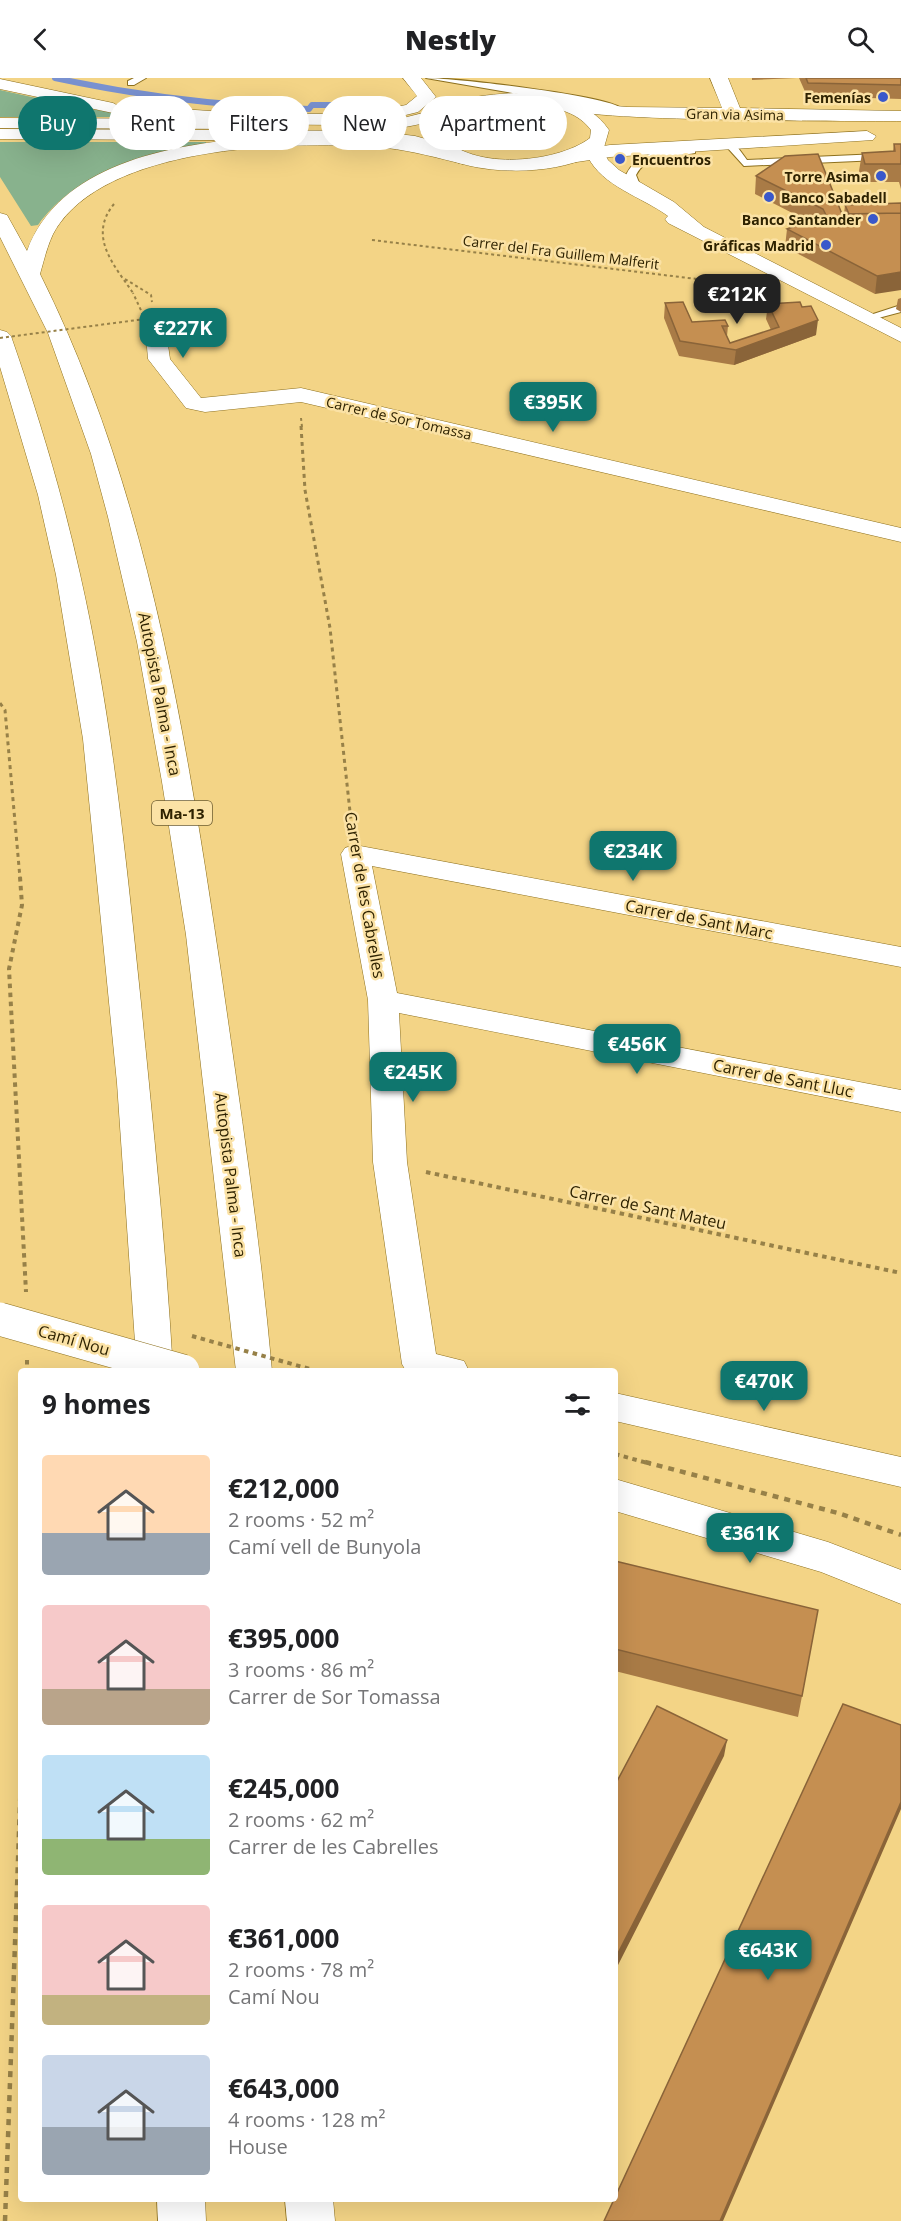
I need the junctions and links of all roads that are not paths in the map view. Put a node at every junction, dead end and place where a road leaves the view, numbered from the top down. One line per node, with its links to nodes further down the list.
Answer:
1 (141, 78): 6 (lane)
2 (412, 78): 8 (main road); 14 (main road)
3 (426, 78): 9 (main road)
4 (431, 78): 12 (lane)
5 (719, 78): 13 (main road)
6 (131, 83)
7 (0, 84): 11 (main road)
8 (442, 96)
9 (502, 96)
10 (569, 106): 12 (main road, Gran via Asima); 23 (main road)
11 (109, 107)
12 (648, 113): 13 (main road, Gran via Asima)
13 (733, 114): 15 (main road, Gran via Asima); 22 (main road)
14 (196, 116)
15 (901, 116)
16 (419, 119): 17 (main road)
17 (309, 124)
18 (208, 125): 19 (main road)
19 (7, 129): 21 (main road)
20 (889, 135): 22 (main road, Gran via Asima)
21 (419, 142)
22 (727, 143): 23 (main road, Gran via Asima); 25 (lane); 28 (lane)
23 (596, 147): 27 (main road); 28 (main road)
24 (445, 150): 26 (main road)
25 (901, 156)
26 (463, 158): 27 (main road); 31 (main road)
27 (510, 164): 30 (main road)
28 (637, 190): 30 (main road)
29 (0, 219): 31 (main road, Autopista Palma - Inca / Ma-13)
30 (694, 227): 33 (main road)
31 (30, 274): 45 (main road, Autopista Palma - Inca / Ma-13)
32 (901, 309): 33 (lane)
33 (867, 318): 35 (main road)
34 (155, 324): 37 (main road, Carrer de Sor Tomassa)
35 (901, 336)
36 (0, 337): 43 (main road)
37 (901, 535)
38 (356, 855): 39 (main road, Carrer de Sant Marc); 40 (main road, Carrer de les Cabrelles)
39 (901, 957)
40 (383, 1000): 41 (main road, Carrer de Sant Lluc); 46 (main road, Carrer de les Cabrelles)
41 (901, 1101)
42 (13, 1312): 44 (main road, Camí Nou, bridge)
43 (155, 1368)
44 (174, 1368)
45 (254, 1368)
46 (438, 1368)
47 (618, 1408): 48 (main road)
48 (901, 1472)
49 (618, 1496): 50 (main road)
50 (901, 1587)
51 (181, 2202): 53 (main road)
52 (309, 2202): 54 (main road)
53 (182, 2221)
54 (311, 2221)

